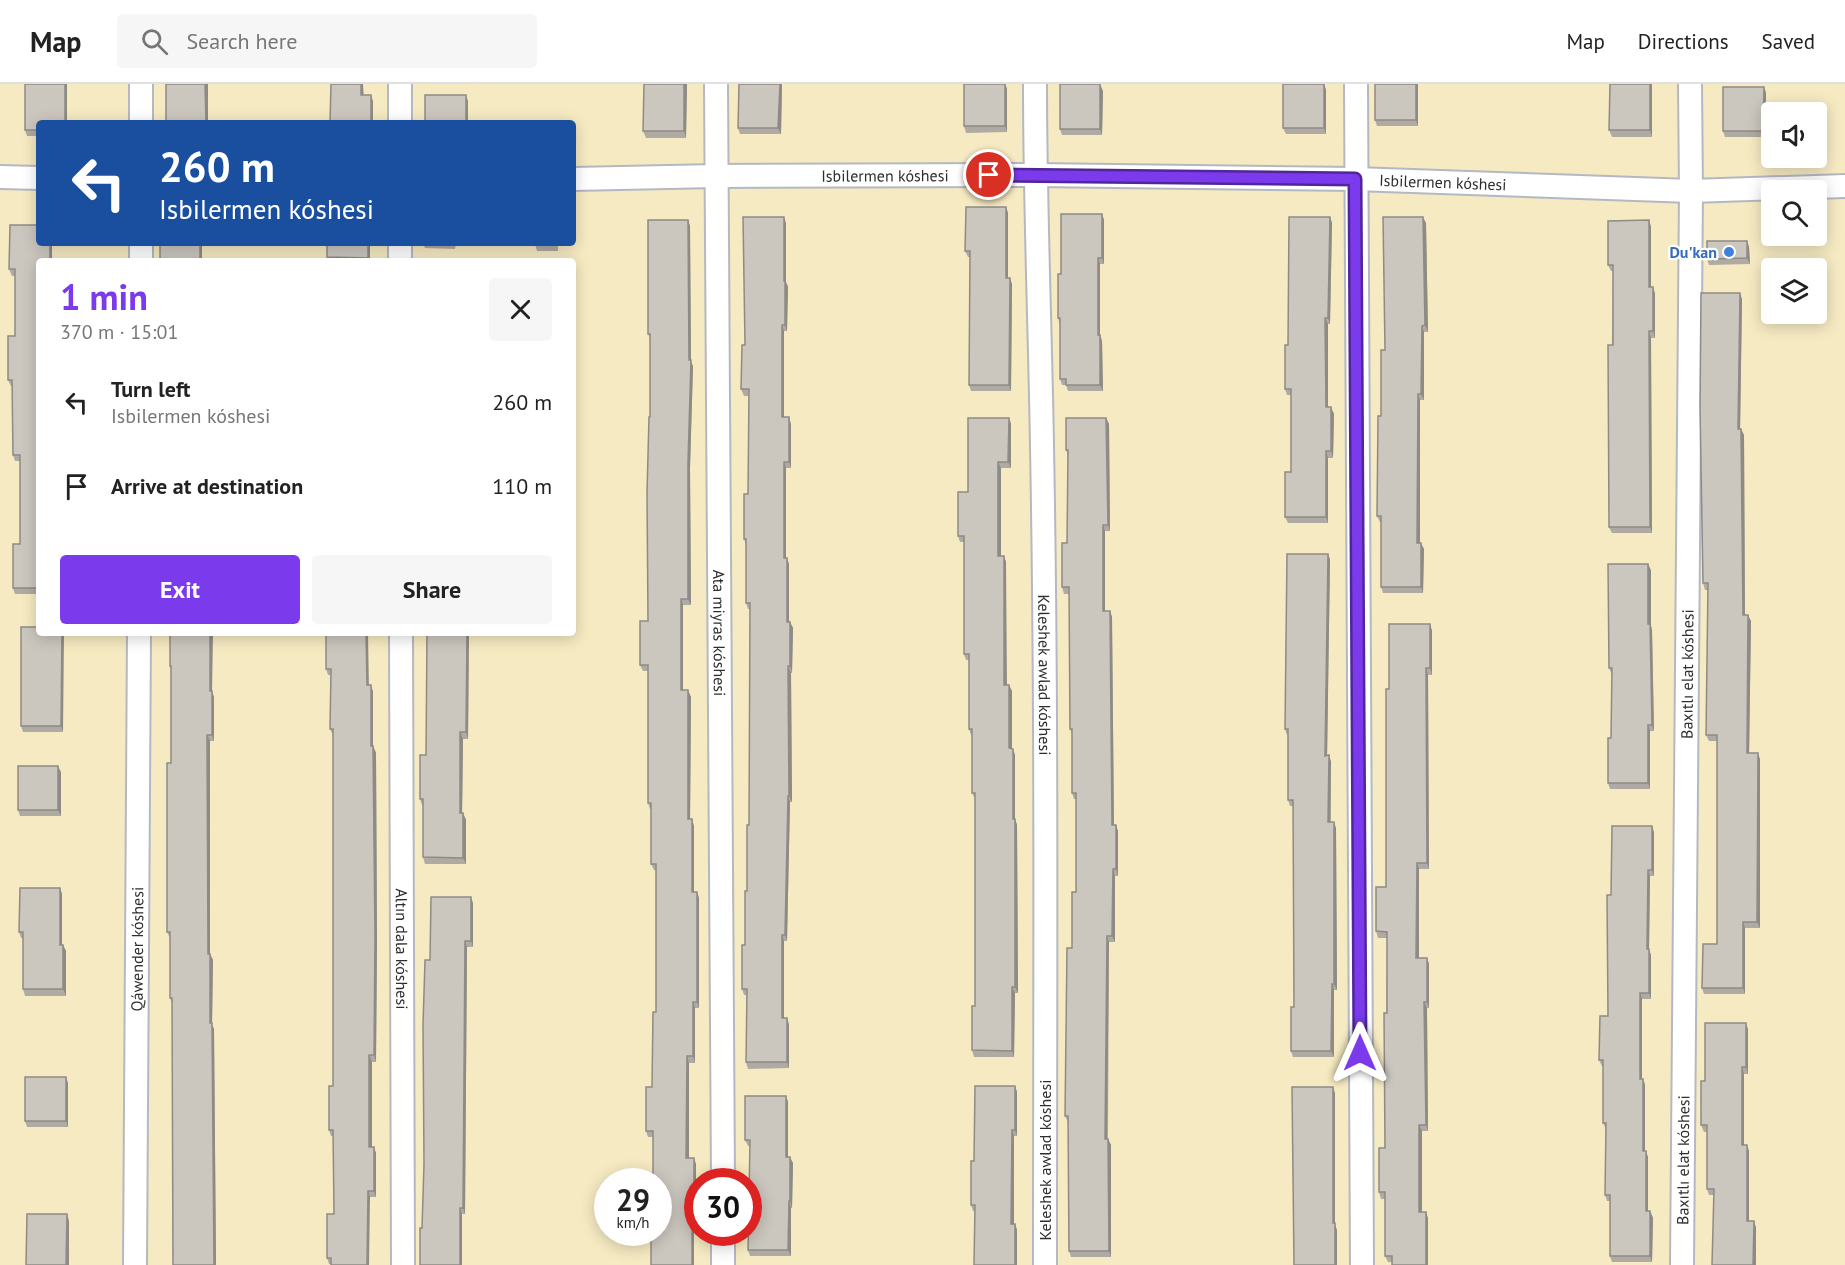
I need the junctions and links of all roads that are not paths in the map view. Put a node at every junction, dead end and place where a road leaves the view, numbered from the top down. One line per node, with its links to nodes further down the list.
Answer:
1 (141, 84): 7 (street)
2 (400, 84): 8 (street)
3 (716, 84): 10 (street, Ata miyras kóshesi)
4 (1035, 84): 9 (street, Keleshek awlad kóshesi)
5 (1356, 84): 14 (street)
6 (1690, 84): 16 (street, Baxıtlı elat kóshesi)
7 (141, 120)
8 (400, 120)
9 (1035, 175): 10 (street, Isbilermen kóshesi); 14 (street, Isbilermen kóshesi); 24 (street, Keleshek awlad kóshesi)
10 (716, 176): 13 (street, Isbilermen kóshesi); 19 (street, Ata miyras kóshesi)
11 (0, 177): 12 (street)
12 (36, 178)
13 (576, 179)
14 (1355, 179): 16 (street, Isbilermen kóshesi); 25 (street)
15 (1845, 186): 16 (street, Isbilermen kóshesi)
16 (1691, 191): 26 (street, Baxıtlı elat kóshesi)
17 (139, 636): 21 (street, Qáwender kóshesi)
18 (401, 636): 22 (street, Altın dala kóshesi)
19 (723, 1168)
20 (723, 1246): 23 (street)
21 (135, 1265)
22 (403, 1265)
23 (723, 1265)
24 (1045, 1265)
25 (1362, 1265)
26 (1682, 1265)

